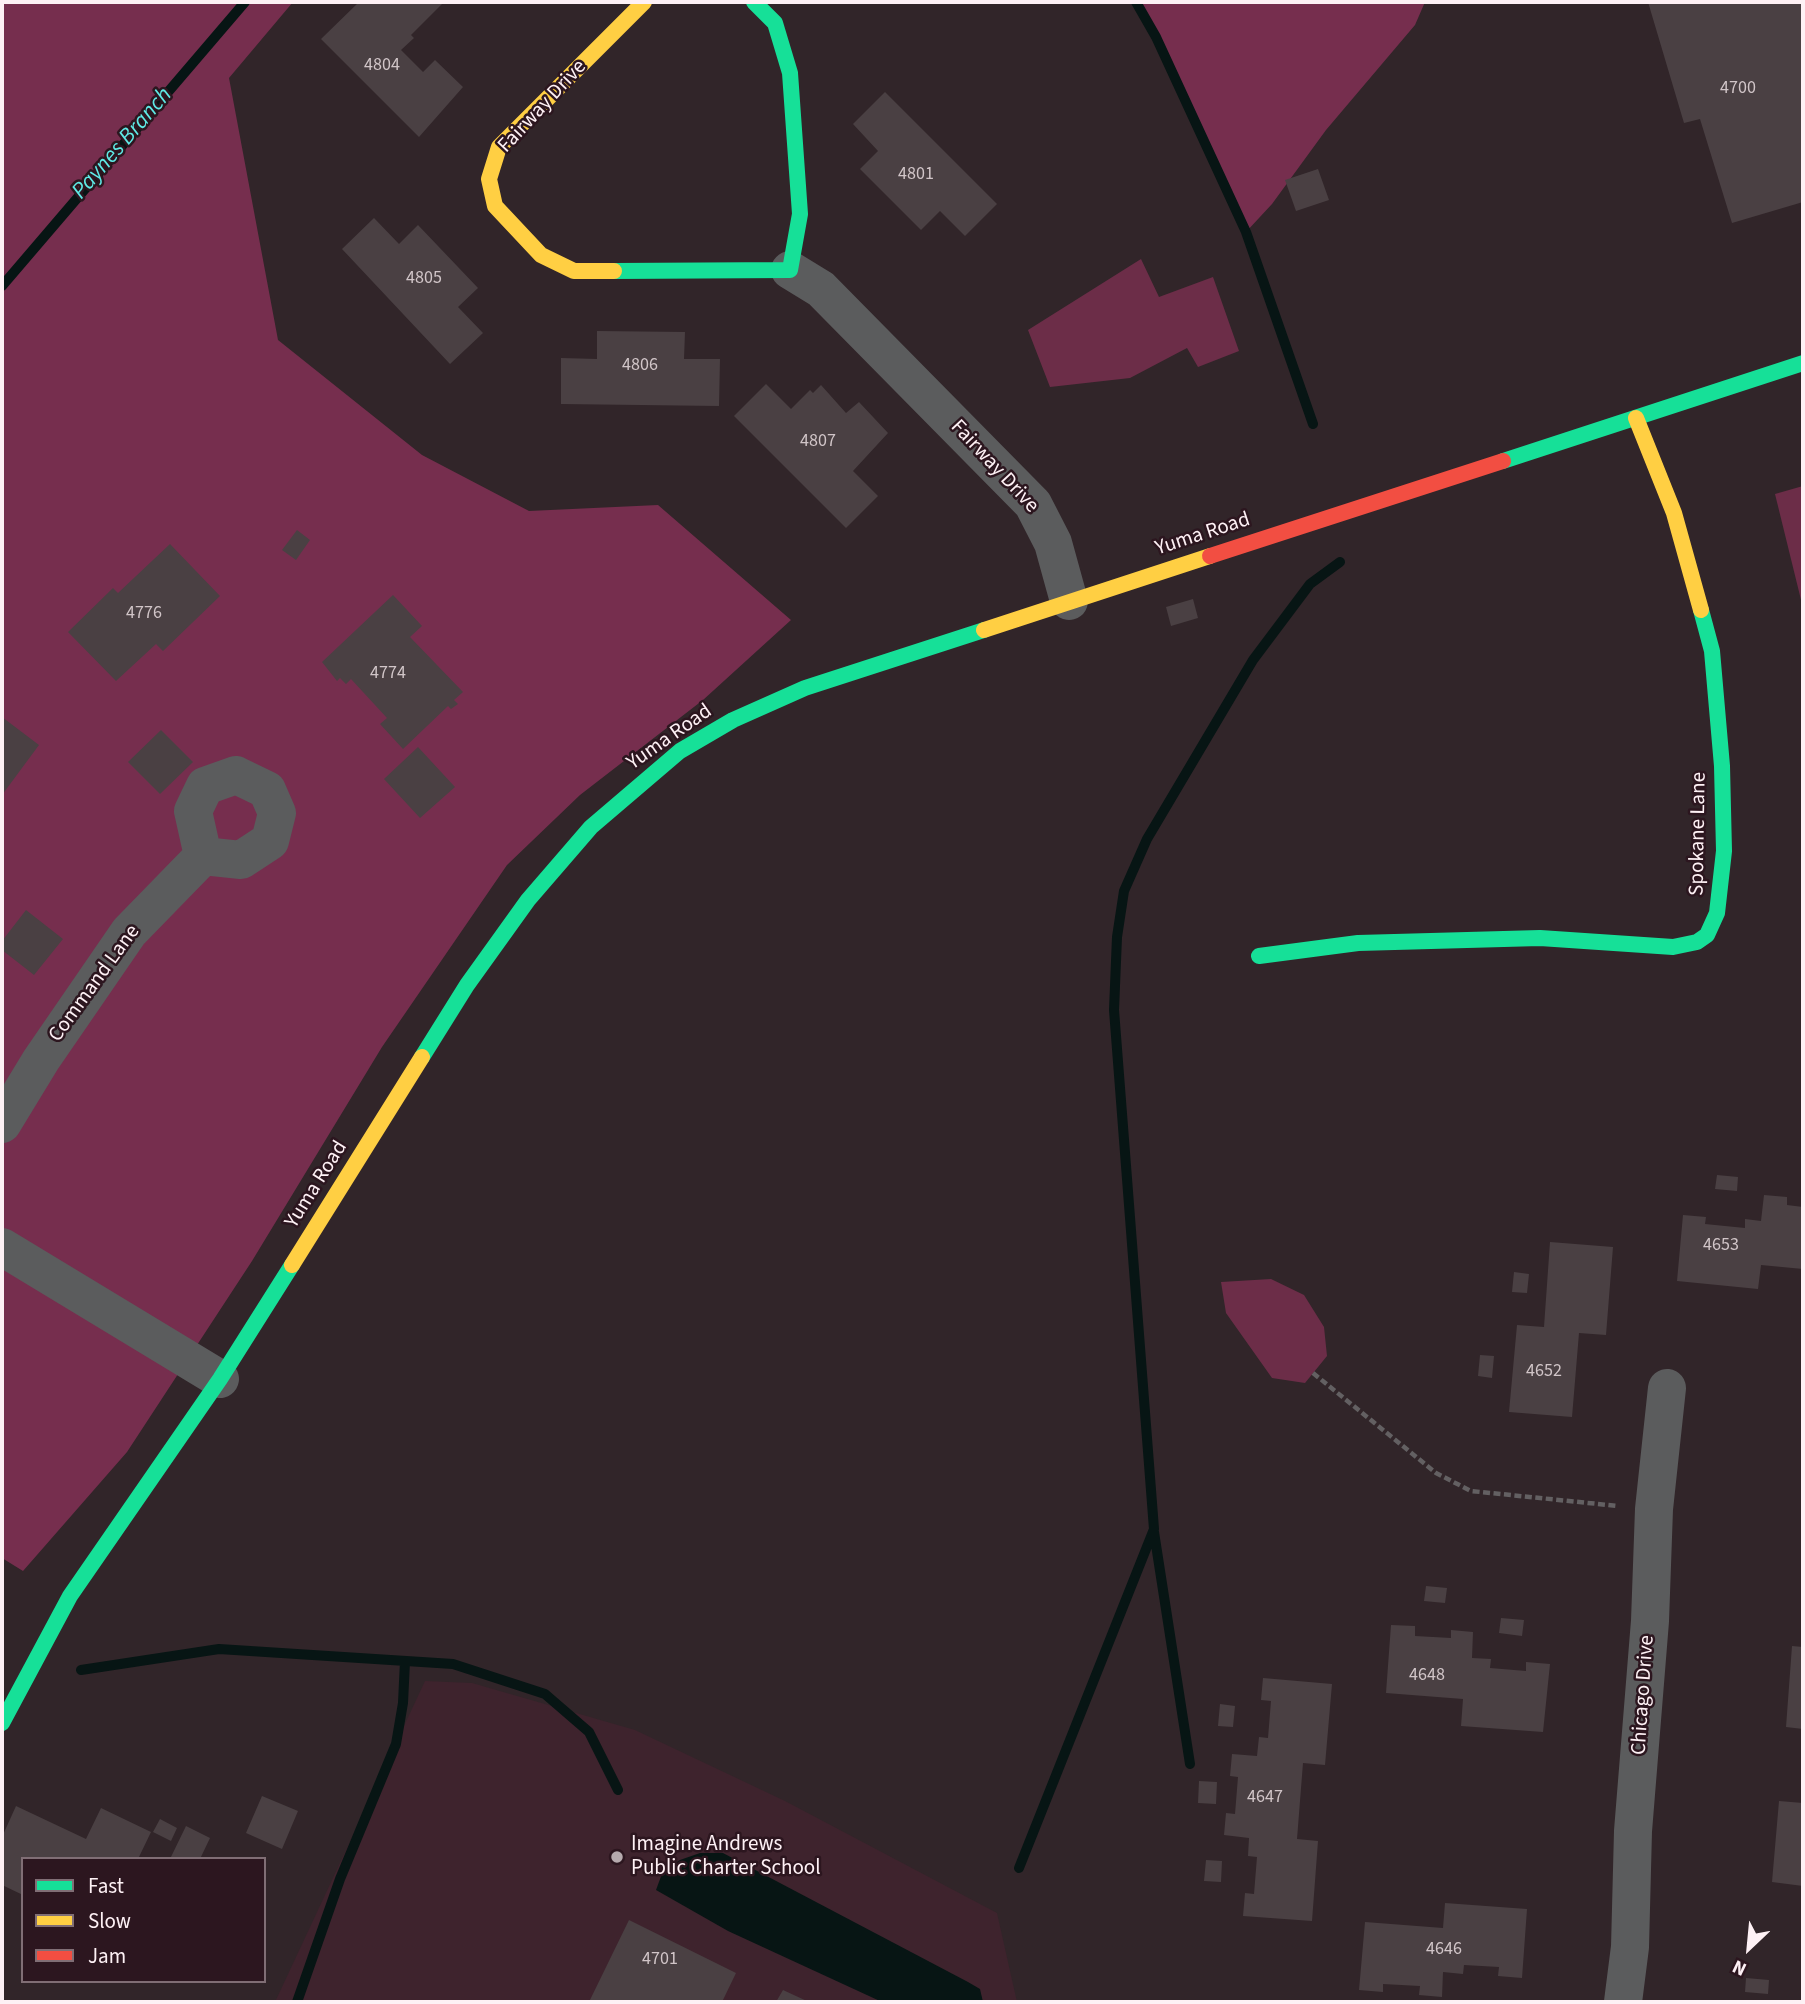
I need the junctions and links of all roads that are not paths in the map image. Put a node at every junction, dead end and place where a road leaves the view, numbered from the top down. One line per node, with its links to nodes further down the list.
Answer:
1 (644, 2): 3 (street, Fairway Drive)
2 (754, 2): 3 (street)
3 (790, 270): 6 (street, Fairway Drive)
4 (1803, 363): 5 (street, Yuma Road)
5 (1636, 418): 6 (street, Yuma Road); 8 (street, Spokane Lane)
6 (1069, 601): 11 (street, Yuma Road)
7 (203, 856): 9 (street, Command Lane)
8 (1259, 956)
9 (2, 1124)
10 (2, 1247): 11 (street)
11 (220, 1379): 13 (street, Yuma Road)
12 (1667, 1388): 14 (street, Chicago Drive)
13 (2, 1723)
14 (1623, 2002)

